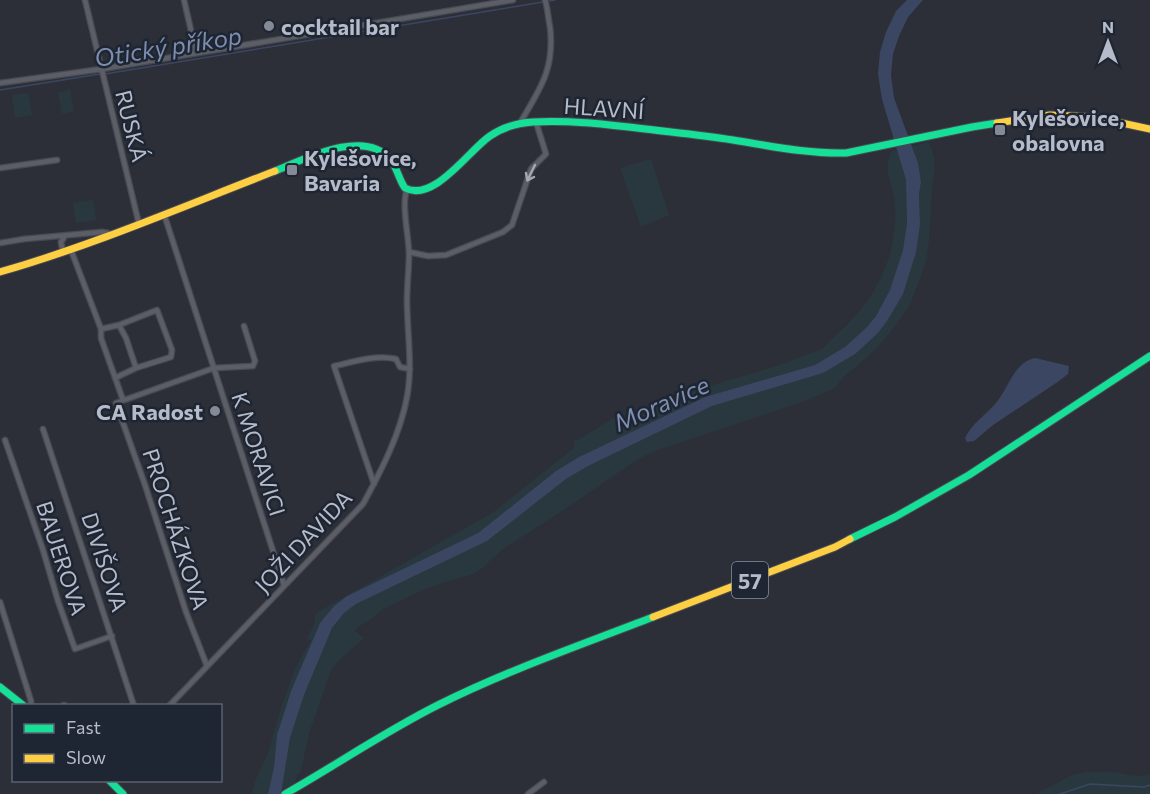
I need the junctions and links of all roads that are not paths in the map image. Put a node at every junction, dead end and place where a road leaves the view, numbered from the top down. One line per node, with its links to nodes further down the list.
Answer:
1 (85, 0): 6 (street, RUSKÁ)
2 (184, 0): 5 (street)
3 (513, 0): 5 (street)
4 (546, 3): 9 (street)
5 (196, 52): 6 (street)
6 (103, 73): 7 (street); 15 (street, RUSKÁ)
7 (0, 84)
8 (536, 122): 9 (street, HLAVNÍ); 10 (street, HLAVNÍ); 22 (street, one-way to 22)
9 (520, 123): 13 (street, HLAVNÍ)
10 (1150, 129)
11 (57, 160): 12 (street)
12 (0, 168)
13 (407, 190): 14 (street); 22 (street, JOŽI DAVIDA)
14 (164, 214): 15 (street); 29 (street)
15 (139, 224): 18 (street)
16 (74, 234): 17 (street); 18 (street); 20 (street)
17 (67, 235): 19 (street); 21 (street)
18 (111, 235): 20 (street)
19 (0, 243)
20 (83, 246): 21 (street)
21 (67, 252): 23 (street); 26 (street)
22 (409, 252): 30 (street, JOŽI DAVIDA)
23 (0, 272)
24 (119, 325): 26 (street); 28 (street); 28 (street)
25 (243, 326): 29 (street)
26 (101, 330): 31 (street)
27 (1150, 356): 48 (street, 57)
28 (136, 368): 31 (street)
29 (214, 368): 32 (street); 36 (street, K MORAVICI)
30 (410, 369): 35 (street, JOŽI DAVIDA); 35 (street)
31 (115, 378): 32 (street)
32 (123, 400): 39 (street, PROCHÁZKOVA)
33 (43, 429): 38 (street, DIVIŠOVA)
34 (5, 440): 38 (street, BAUEROVA)
35 (374, 484): 36 (street, JOŽI DAVIDA)
36 (284, 585): 39 (street, JOŽI DAVIDA)
37 (0, 602): 42 (street)
38 (112, 636): 43 (street, DIVIŠOVA)
39 (207, 666): 44 (street, JOŽI DAVIDA)
40 (0, 687): 41 (street)
41 (23, 704)
42 (31, 704)
43 (135, 704)
44 (170, 704)
45 (111, 782): 47 (street)
46 (544, 782): 49 (street)
47 (123, 794)
48 (285, 794)
49 (528, 794)

